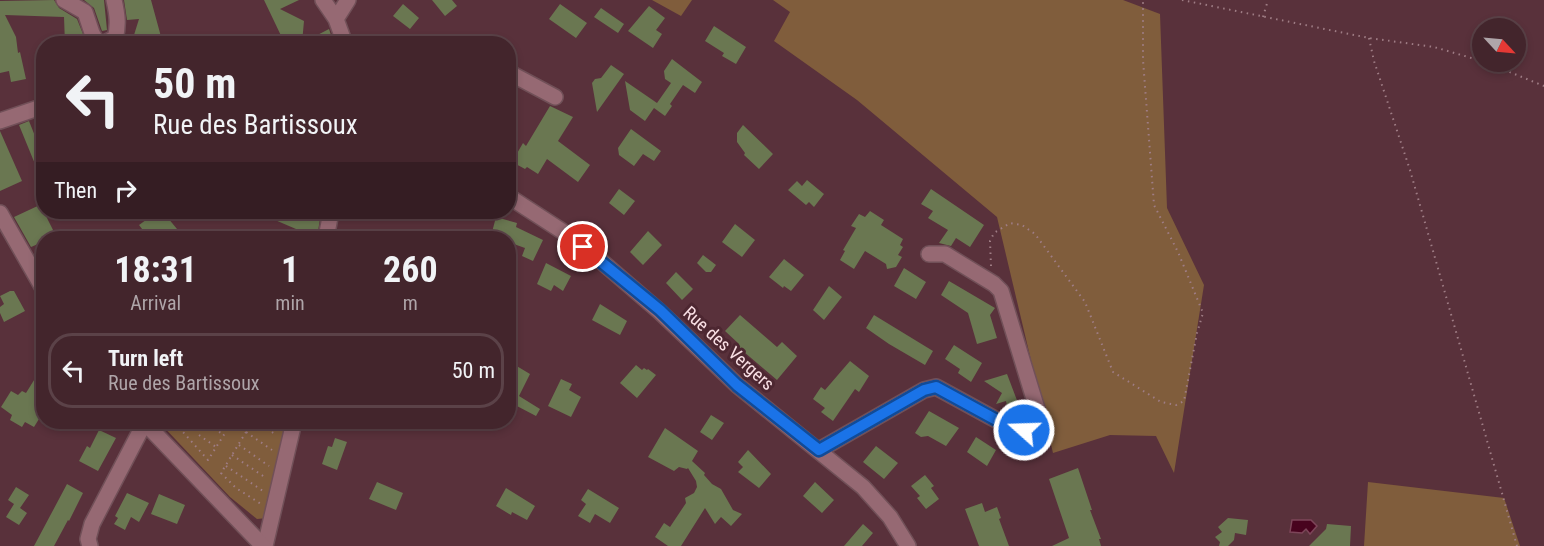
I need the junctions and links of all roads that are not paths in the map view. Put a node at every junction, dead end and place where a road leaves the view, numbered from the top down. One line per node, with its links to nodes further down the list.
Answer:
1 (64, 0): 6 (street)
2 (114, 0): 7 (street)
3 (323, 0): 5 (street)
4 (348, 0): 5 (street)
5 (336, 19): 8 (street)
6 (94, 36)
7 (116, 36)
8 (342, 36)
9 (516, 76): 10 (street)
10 (555, 97)
11 (36, 109): 12 (street)
12 (0, 121)
13 (516, 201): 20 (street, Rue des Vergers)
14 (0, 213): 16 (street)
15 (929, 254): 20 (street)
16 (36, 276)
17 (141, 429): 21 (street)
18 (152, 429): 22 (street)
19 (292, 429): 22 (street)
20 (819, 450): 23 (street, Rue des Vergers)
21 (90, 546)
22 (264, 546)
23 (908, 546)

